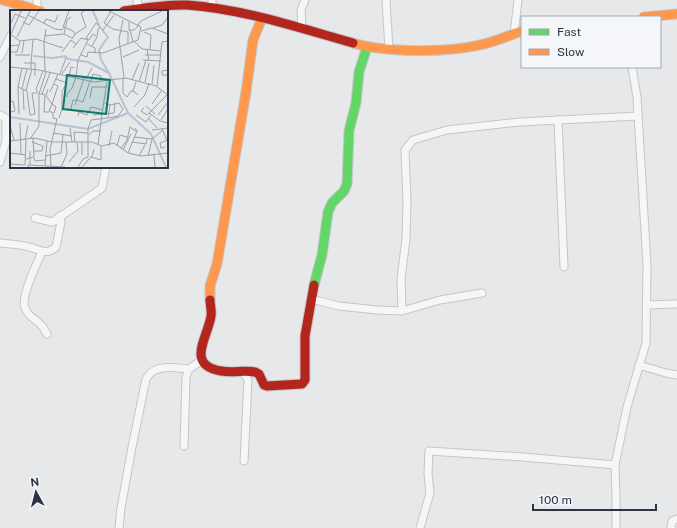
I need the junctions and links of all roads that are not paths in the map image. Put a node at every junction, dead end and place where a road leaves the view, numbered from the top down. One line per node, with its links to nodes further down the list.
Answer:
1 (3, 0): 8 (street)
2 (37, 0): 8 (street)
3 (305, 0): 13 (street)
4 (386, 0): 17 (street)
5 (518, 0): 14 (street)
6 (212, 4): 7 (street); 12 (street)
7 (138, 7): 9 (street)
8 (33, 10)
9 (128, 10)
10 (677, 14): 11 (street)
11 (655, 16)
12 (262, 18): 13 (street); 36 (street)
13 (302, 29): 16 (street)
14 (518, 32): 17 (street)
15 (10, 37): 18 (street)
16 (367, 47): 17 (street); 31 (street)
17 (389, 49)
18 (0, 58)
19 (632, 68): 21 (street)
20 (0, 115): 23 (street)
21 (638, 116): 22 (street); 33 (street)
22 (558, 120): 29 (street); 34 (street)
23 (0, 162)
24 (106, 168): 25 (street)
25 (60, 216): 26 (street); 28 (street)
26 (35, 218)
27 (0, 243): 28 (street)
28 (42, 252): 35 (street)
29 (564, 267)
30 (482, 293): 34 (street)
31 (311, 299): 34 (street); 39 (street)
32 (677, 304): 33 (street)
33 (646, 305): 37 (street)
34 (402, 311)
35 (47, 334)
36 (202, 360): 38 (street); 39 (street)
37 (639, 365): 40 (street); 43 (street)
38 (189, 369): 41 (street); 45 (street)
39 (241, 372): 42 (street)
40 (677, 375)
41 (184, 446)
42 (244, 460)
43 (614, 465): 46 (street); 47 (street)
44 (677, 519): 48 (street)
45 (119, 528)
46 (420, 528)
47 (616, 528)
48 (671, 528)

